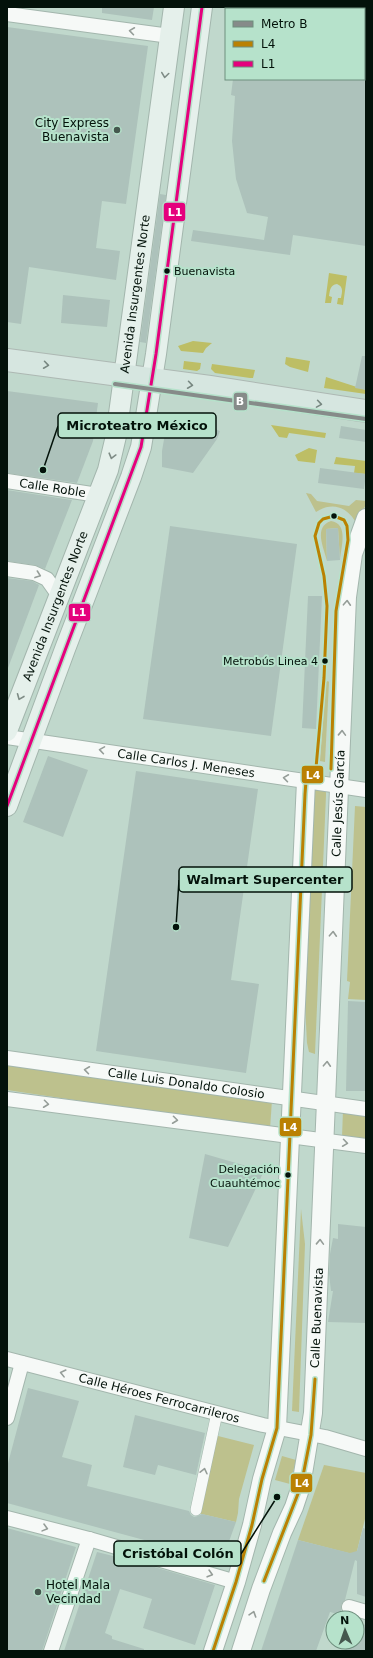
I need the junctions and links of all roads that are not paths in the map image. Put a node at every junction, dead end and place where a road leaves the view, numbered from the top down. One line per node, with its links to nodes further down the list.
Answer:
1 (174, 7): 4 (main road, Avenida Insurgentes Norte)
2 (202, 7): 7 (main road, Avenida Insurgentes Norte)
3 (7, 14): 4 (street, one-way to 3)
4 (170, 36): 6 (main road, Avenida Insurgentes Norte, one-way to 6)
5 (7, 360): 6 (main road, one-way to 6)
6 (124, 376): 7 (main road); 10 (main road, Avenida Insurgentes Norte, one-way to 10)
7 (152, 379): 8 (main road, one-way to 8); 16 (main road, Avenida Insurgentes Norte)
8 (366, 411)
9 (7, 481): 10 (street, Calle Roble)
10 (98, 495): 13 (main road, Avenida Insurgentes Norte)
11 (366, 518): 18 (street, Calle Jesús García, one-way to 11)
12 (7, 569): 13 (street, one-way to 13)
13 (59, 596): 14 (main road, Avenida Insurgentes Norte, one-way to 14)
14 (7, 731)
15 (7, 737): 16 (street, Calle Carlos J. Meneses)
16 (32, 740): 17 (street, Calle Carlos J. Meneses, one-way to 16); 20 (main road, Avenida Insurgentes Norte)
17 (306, 781): 18 (street, Calle Carlos J. Meneses); 23 (street)
18 (340, 786): 19 (street, Calle Carlos J. Meneses); 24 (street, Calle Jesús García, one-way to 18)
19 (366, 790)
20 (7, 806)
21 (7, 1058): 23 (street, Calle Luis Donaldo Colosio, one-way to 21)
22 (7, 1098): 26 (street, one-way to 26)
23 (292, 1099): 24 (street, Calle Luis Donaldo Colosio); 26 (street)
24 (326, 1103): 25 (street, Calle Luis Donaldo Colosio); 27 (street, Calle Jesús García)
25 (366, 1109)
26 (290, 1136): 27 (street); 33 (street)
27 (324, 1140): 28 (street, one-way to 28); 34 (street, Calle Buenavista, one-way to 27)
28 (366, 1146)
29 (7, 1359): 30 (street, Calle Héroes Ferrocarrileros)
30 (22, 1363): 31 (street, Calle Héroes Ferrocarrileros, one-way to 30); 32 (street)
31 (218, 1413): 33 (street, Calle Héroes Ferrocarrileros); 36 (street, one-way to 31)
32 (7, 1418)
33 (277, 1428): 34 (street, Calle Héroes Ferrocarrileros); 39 (street)
34 (311, 1434): 35 (street, Calle Héroes Ferrocarrileros); 44 (street, Calle Buenavista, one-way to 34)
35 (366, 1449)
36 (196, 1510)
37 (7, 1518): 38 (street, one-way to 38)
38 (89, 1539): 39 (street, one-way to 39); 42 (street)
39 (236, 1582): 43 (street)
40 (349, 1607): 41 (street)
41 (366, 1612)
42 (51, 1651)
43 (212, 1651)
44 (241, 1651)

